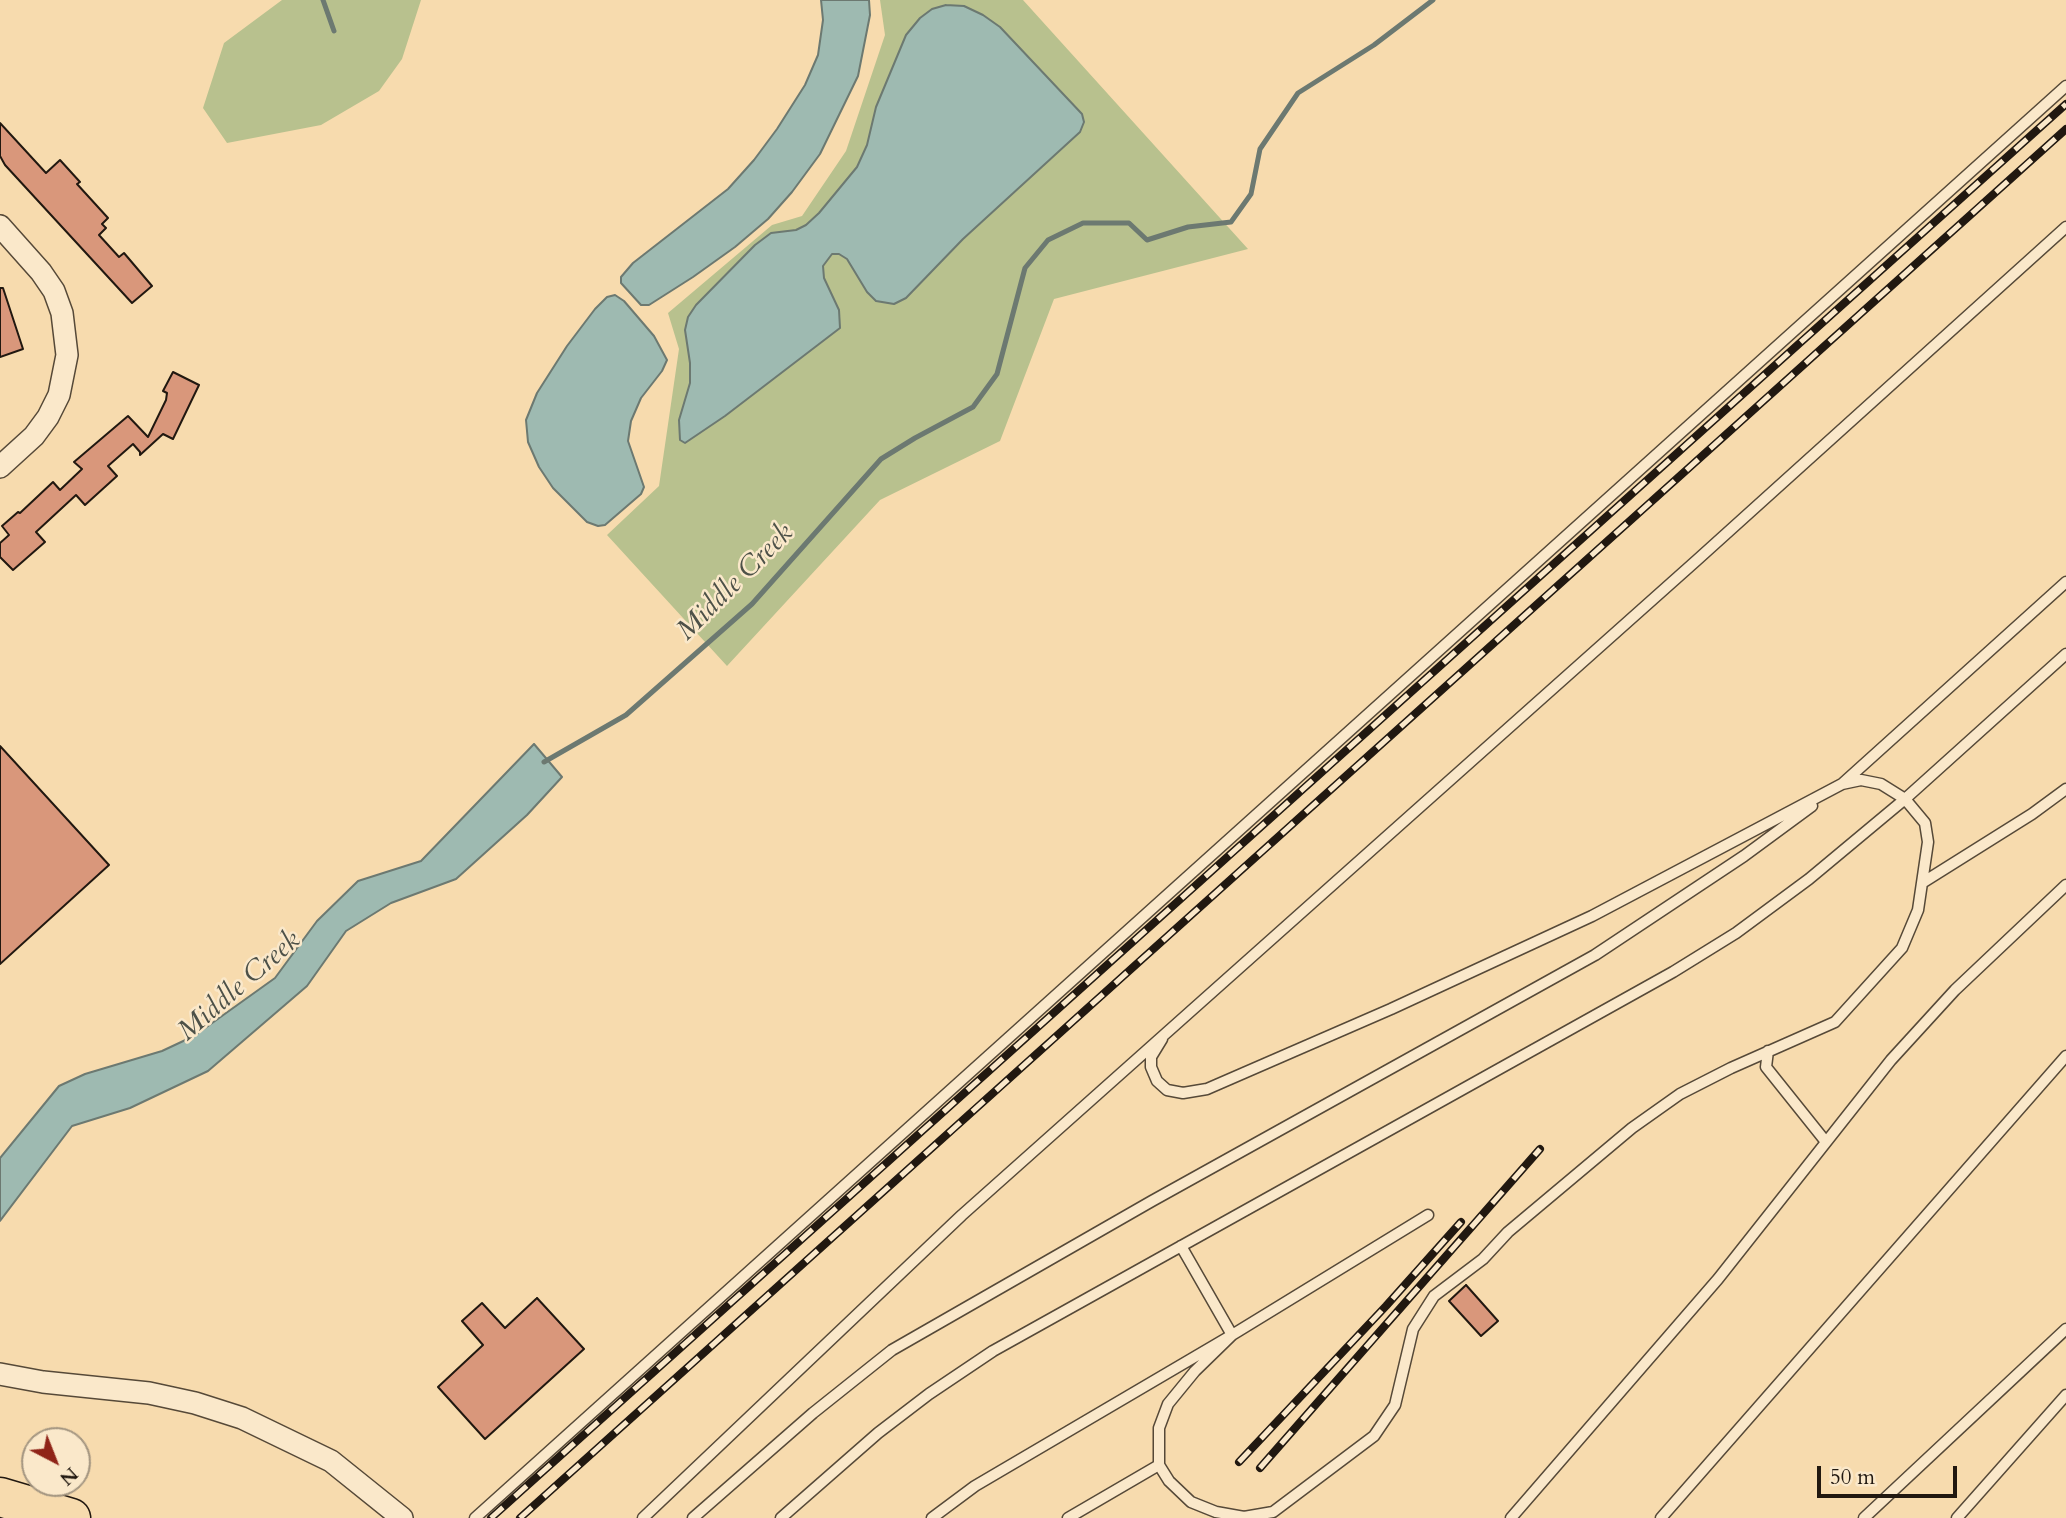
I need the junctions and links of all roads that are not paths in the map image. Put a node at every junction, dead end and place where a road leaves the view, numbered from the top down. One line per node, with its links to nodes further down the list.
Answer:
1 (2066, 86): 26 (lane)
2 (0, 226): 4 (street)
3 (2066, 228): 12 (lane)
4 (0, 467)
5 (2066, 582): 7 (lane)
6 (2066, 654): 9 (lane)
7 (1842, 784): 9 (lane); 12 (lane); 28 (lane)
8 (2066, 789): 10 (lane)
9 (1905, 799): 10 (lane); 17 (lane)
10 (1922, 883): 13 (lane)
11 (2066, 885): 15 (lane)
12 (1162, 1039): 27 (lane)
13 (1768, 1051): 15 (lane); 22 (lane)
14 (2066, 1056): 33 (lane)
15 (1826, 1142): 32 (lane)
16 (1428, 1215): 19 (lane)
17 (1181, 1246): 19 (lane); 29 (lane)
18 (2066, 1328): 34 (lane)
19 (1232, 1335): 22 (lane); 30 (lane)
20 (0, 1374): 25 (street)
21 (2066, 1395): 35 (lane)
22 (1159, 1465): 31 (lane)
23 (0, 1497): 24 (highway)
24 (71, 1518)
25 (402, 1518)
26 (475, 1518)
27 (643, 1518)
28 (694, 1518)
29 (782, 1518)
30 (932, 1518)
31 (1068, 1518)
32 (1511, 1518)
33 (1661, 1518)
34 (1864, 1518)
35 (1957, 1518)

